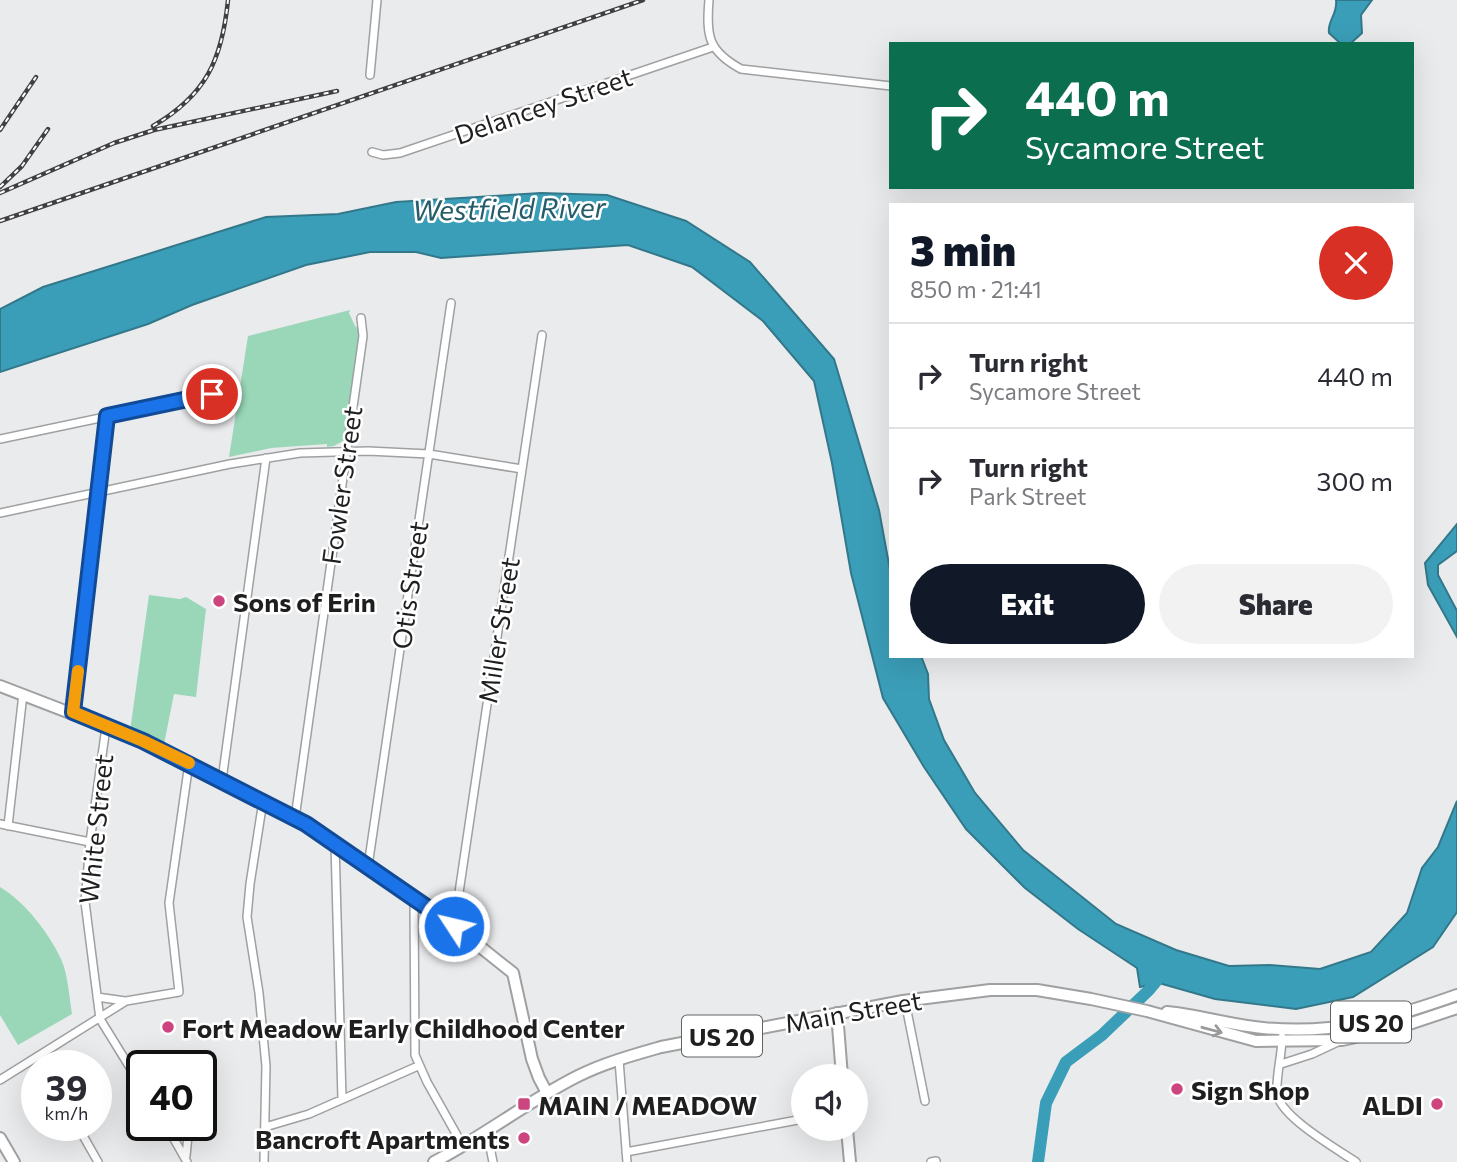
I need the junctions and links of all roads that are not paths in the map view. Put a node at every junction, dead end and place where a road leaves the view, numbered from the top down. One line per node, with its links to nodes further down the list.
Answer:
1 (377, 0): 4 (street)
2 (709, 0): 3 (street)
3 (713, 47): 5 (street); 6 (street, Delancey Street)
4 (370, 75)
5 (889, 86)
6 (372, 152)
7 (451, 303): 14 (street, Otis Street)
8 (361, 318): 13 (street, Fowler Street)
9 (542, 335): 16 (street, Miller Street)
10 (233, 390): 11 (street)
11 (107, 416): 12 (street); 17 (street)
12 (0, 439)
13 (345, 451): 14 (street); 15 (street); 26 (street, Fowler Street)
14 (429, 454): 16 (street); 30 (street, Otis Street)
15 (266, 458): 17 (street); 24 (street)
16 (522, 469): 32 (street, Miller Street)
17 (100, 492): 18 (street); 21 (street)
18 (0, 513)
19 (0, 686): 20 (main road)
20 (23, 694): 21 (main road); 27 (street)
21 (73, 712): 22 (main road)
22 (106, 726): 23 (main road); 28 (street, White Street)
23 (189, 763): 24 (main road); 35 (street)
24 (222, 780): 25 (main road)
25 (263, 801): 26 (main road); 54 (street)
26 (295, 818): 29 (main road)
27 (4, 825): 28 (street)
28 (90, 842): 34 (street, White Street)
29 (335, 844): 30 (main road); 51 (street)
30 (368, 866): 31 (main road)
31 (414, 898): 32 (main road); 47 (street)
32 (454, 926): 50 (main road)
33 (1457, 995): 40 (main road, US 20)
34 (97, 997): 35 (street); 39 (street, White Street)
35 (126, 1001): 39 (street)
36 (905, 1001): 38 (main road, Main Street / US 20); 40 (main road, Main Street / US 20); 52 (street)
37 (1457, 1008): 41 (main road, US 20)
38 (837, 1013): 43 (main road, Main Street / US 20); 45 (main road)
39 (100, 1019): 42 (street); 44 (street, White Street)
40 (1282, 1035): 41 (main road, US 20); 46 (street)
41 (1342, 1040): 46 (street)
42 (49, 1050)
43 (619, 1060): 50 (main road, Main Street / US 20); 62 (street)
44 (126, 1061)
45 (841, 1064)
46 (1280, 1064): 71 (street)
47 (418, 1066): 51 (street); 61 (street)
48 (21, 1067): 49 (street)
49 (0, 1080)
50 (547, 1093): 55 (main road, Main Street / US 20)
51 (342, 1099): 54 (street)
52 (925, 1101)
53 (791, 1121): 62 (street)
54 (265, 1127): 66 (street)
55 (486, 1132): 61 (main road, Main Street / US 20); 68 (street)
56 (0, 1138): 64 (main road)
57 (86, 1141): 65 (street)
58 (175, 1141): 63 (street)
59 (188, 1141): 63 (street)
60 (848, 1141): 70 (main road)
61 (463, 1146): 67 (main road, Main Street / US 20)
62 (626, 1152): 69 (street)
63 (186, 1159)
64 (14, 1162)
65 (98, 1162)
66 (264, 1162)
67 (434, 1162)
68 (493, 1162)
69 (627, 1162)
70 (850, 1162)
71 (1356, 1162)

